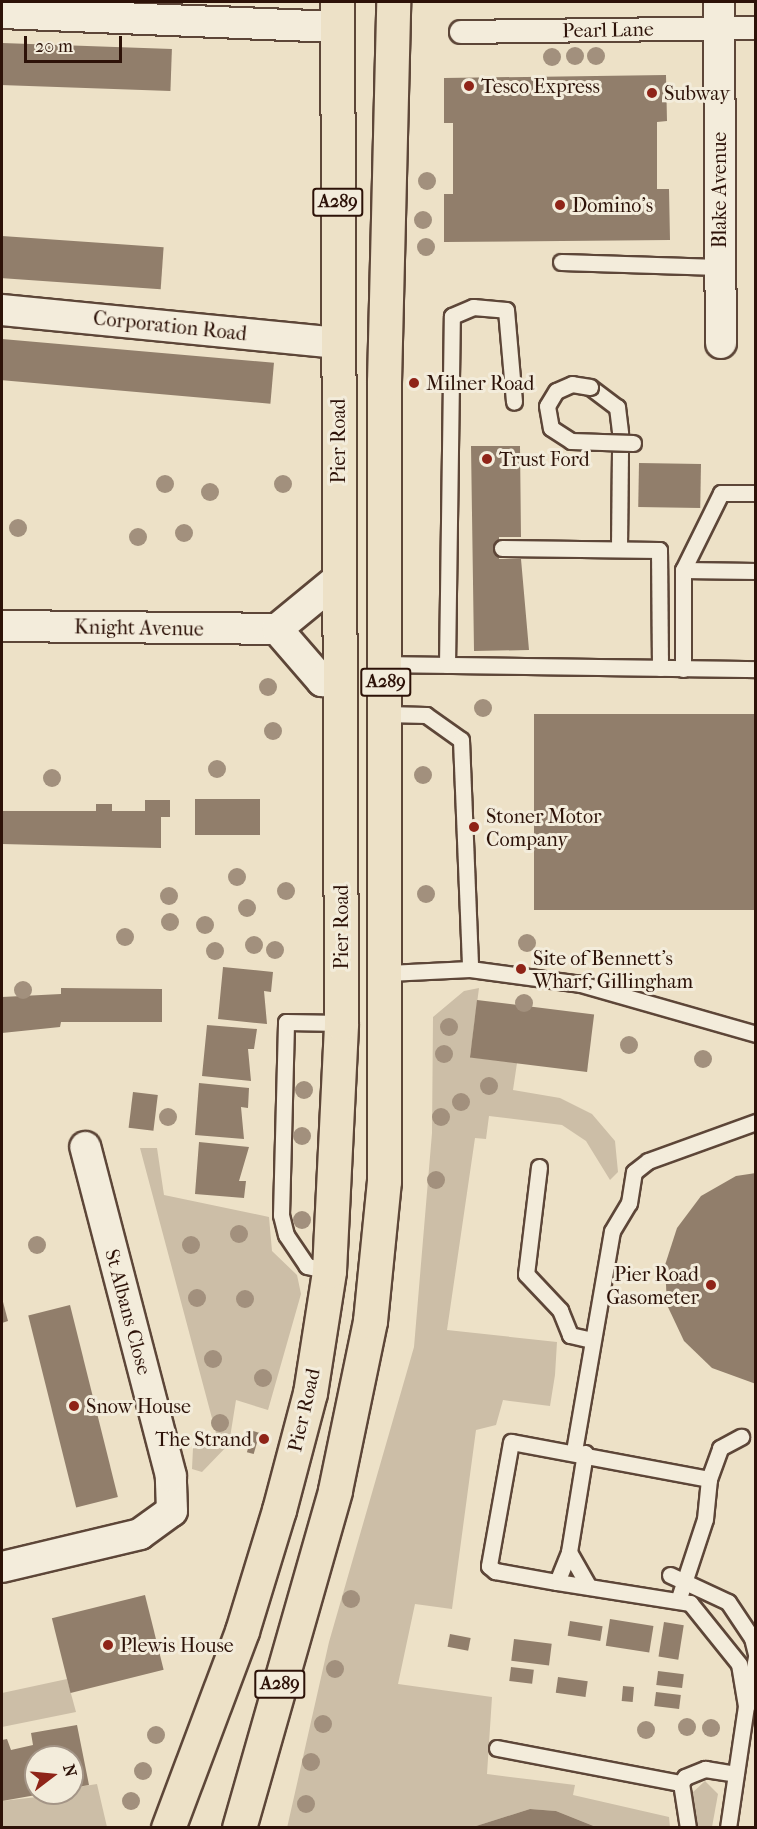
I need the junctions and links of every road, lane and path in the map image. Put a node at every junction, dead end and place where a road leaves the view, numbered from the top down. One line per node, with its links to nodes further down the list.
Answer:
1 (393, 2): 25 (main road, A289)
2 (133, 9): 3 (street); 4 (street)
3 (2, 14)
4 (338, 14): 11 (main road, Pier Road / A289)
5 (719, 15): 6 (street, Pearl Lane); 7 (street, Pearl Lane); 9 (street, Blake Avenue)
6 (756, 28)
7 (461, 32)
8 (561, 262): 9 (lane)
9 (719, 267): 12 (street, Blake Avenue)
10 (2, 310): 11 (street, Corporation Road)
11 (338, 343): 22 (main road, Pier Road / A289)
12 (721, 343)
13 (514, 402): 26 (lane)
14 (620, 434): 15 (lane, bridge)
15 (633, 443)
16 (620, 451): 18 (lane)
17 (756, 493): 20 (lane)
18 (619, 547): 19 (lane); 27 (lane)
19 (502, 548)
20 (683, 570): 21 (lane); 28 (lane)
21 (756, 571)
22 (338, 579): 24 (street); 30 (main road, Pier Road / A289)
23 (2, 626): 24 (street, Knight Avenue)
24 (277, 628): 30 (street)
25 (386, 664): 26 (lane); 31 (main road, A289)
26 (447, 665): 27 (lane)
27 (660, 668): 28 (lane)
28 (683, 669): 29 (lane)
29 (756, 669)
30 (340, 682): 34 (main road, Pier Road / A289)
31 (386, 714): 32 (lane); 33 (main road, A289)
32 (470, 969): 33 (lane); 35 (lane)
33 (388, 973): 57 (main road, A289)
34 (341, 1023): 39 (main road, Pier Road / A289); 39 (lane)
35 (756, 1034)
36 (756, 1122): 40 (lane)
37 (85, 1147): 45 (street, St Albans Close)
38 (539, 1167): 40 (lane)
39 (329, 1271): 56 (main road, Pier Road / A289)
40 (592, 1340): 42 (lane)
41 (741, 1437): 43 (lane)
42 (580, 1452): 43 (lane); 44 (lane); 48 (lane)
43 (709, 1479): 47 (lane)
44 (569, 1552): 48 (lane); 49 (lane)
45 (2, 1567)
46 (670, 1575): 47 (lane)
47 (685, 1581): 50 (lane); 51 (lane)
48 (557, 1582): 49 (lane)
49 (589, 1587): 50 (lane)
50 (678, 1601): 52 (lane)
51 (756, 1655): 52 (lane)
52 (746, 1706): 54 (lane)
53 (497, 1748): 55 (lane)
54 (736, 1773): 55 (lane); 59 (lane)
55 (681, 1783): 58 (lane)
56 (168, 1827)
57 (239, 1827)
58 (688, 1827)
59 (728, 1827)

